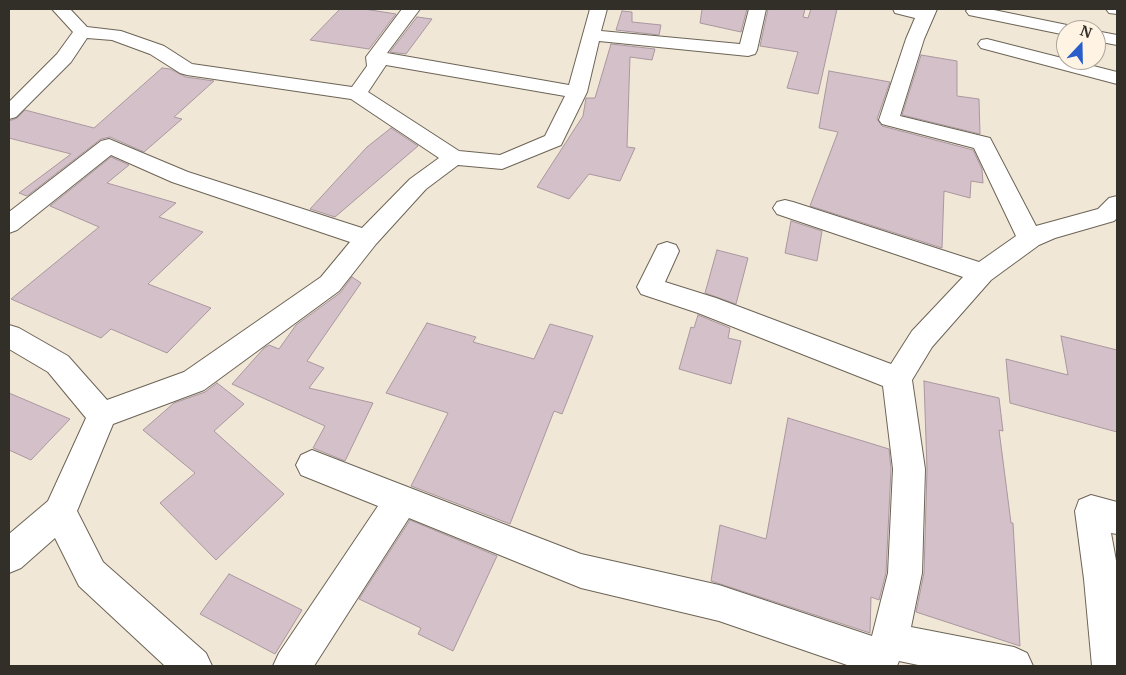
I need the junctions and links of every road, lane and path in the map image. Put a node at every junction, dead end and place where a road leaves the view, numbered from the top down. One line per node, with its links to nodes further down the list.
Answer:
1 (60, 9): 9 (street)
2 (411, 9): 12 (street)
3 (598, 9): 10 (street)
4 (757, 9): 10 (street)
5 (901, 9): 6 (street)
6 (927, 12): 22 (street)
7 (975, 12): 8 (street)
8 (1056, 28)
9 (82, 32): 15 (street); 16 (street)
10 (591, 35): 14 (street)
11 (986, 44): 13 (street)
12 (374, 57): 14 (street); 15 (street)
13 (1117, 78)
14 (577, 92): 17 (street)
15 (357, 94): 17 (street)
16 (9, 113)
17 (454, 158): 21 (street)
18 (1117, 204): 22 (street)
19 (785, 208): 24 (street)
20 (9, 224): 21 (street)
21 (367, 238): 27 (street)
22 (1030, 238): 24 (street)
23 (667, 251): 26 (street)
24 (982, 273): 26 (street)
25 (9, 336): 27 (street)
26 (897, 379): 34 (street)
27 (102, 415): 30 (street)
28 (312, 465): 29 (street)
29 (402, 498): 34 (street); 36 (street)
30 (60, 512): 32 (street); 35 (street)
31 (1117, 518): 33 (street)
32 (9, 556)
33 (1110, 582): 38 (street)
34 (882, 655): 37 (street)
35 (193, 666)
36 (292, 666)
37 (1014, 666)
38 (1111, 666)

